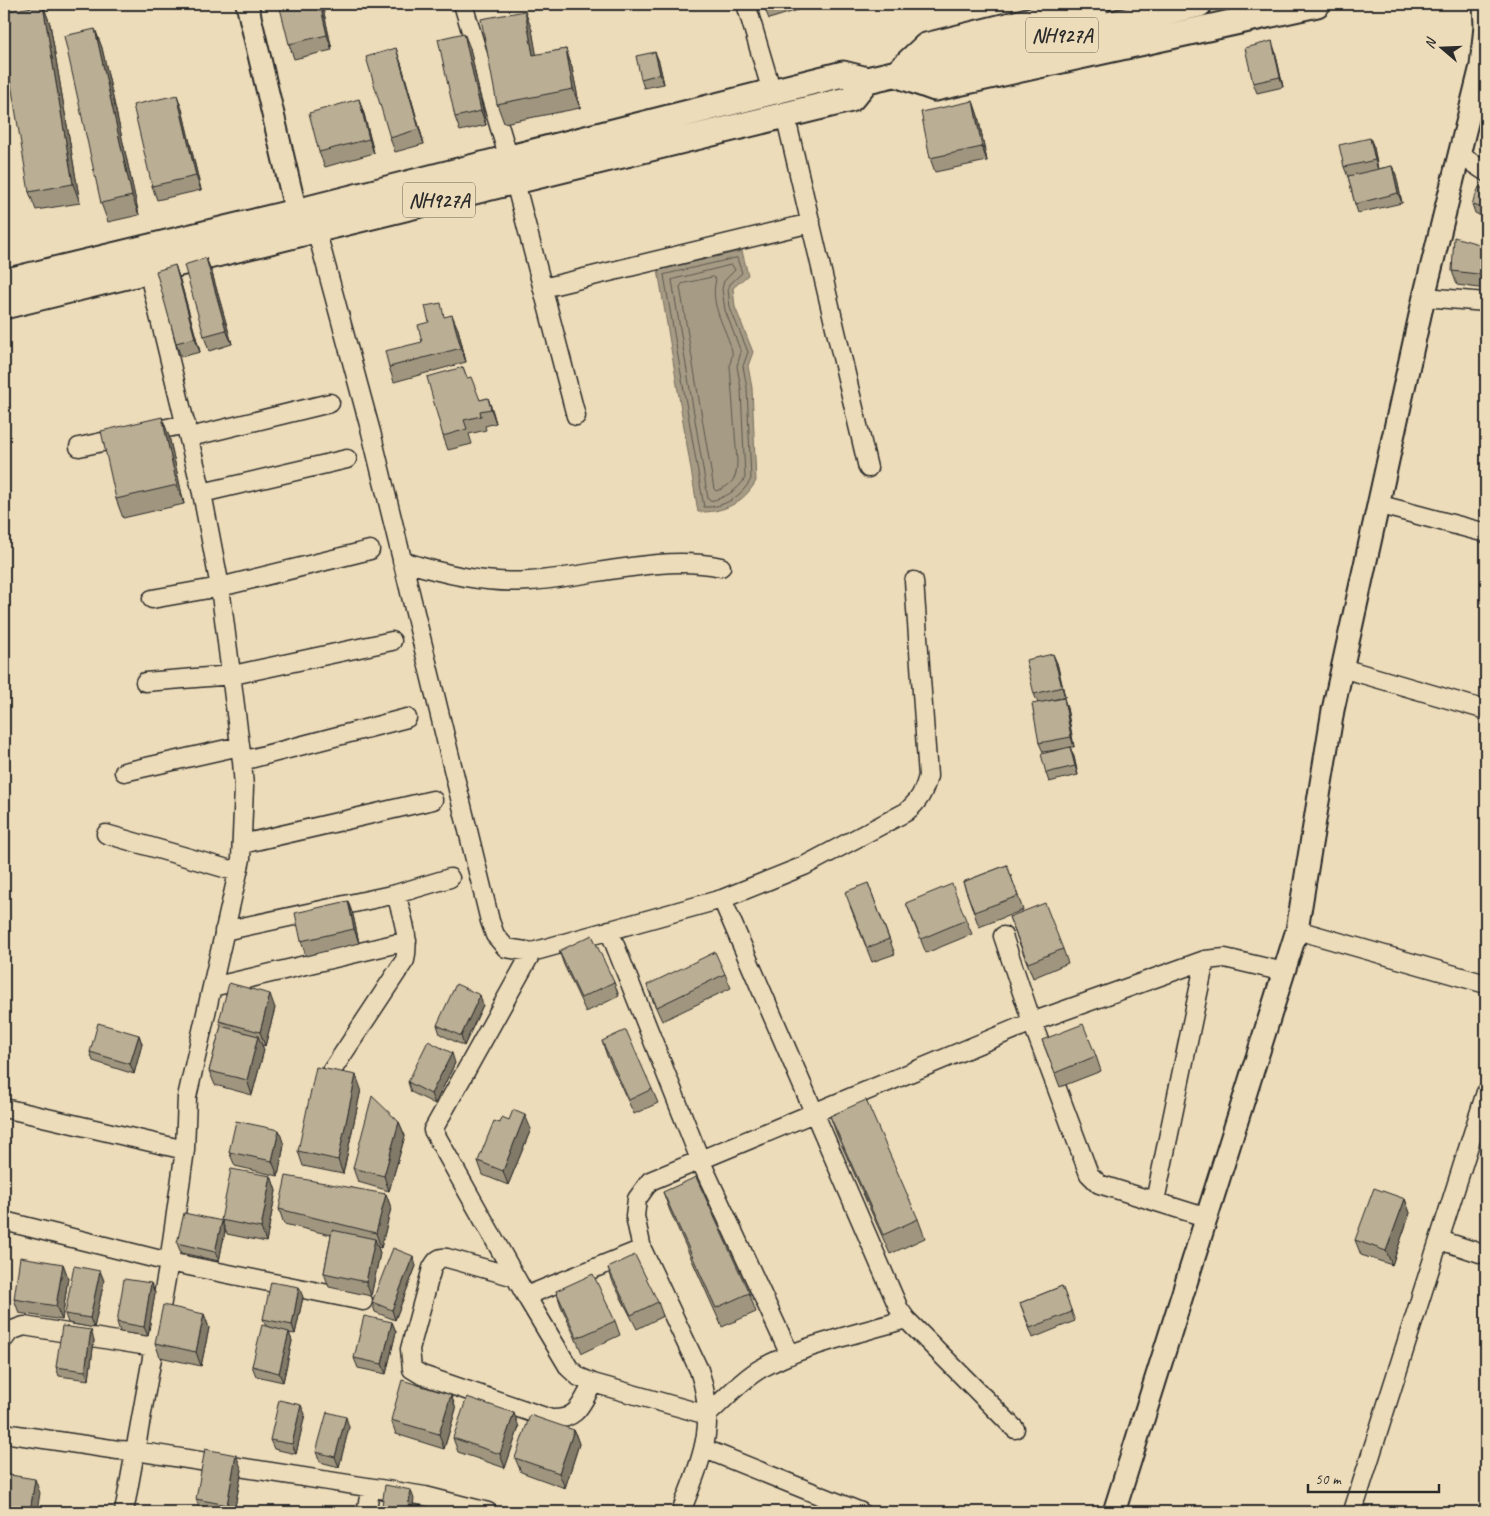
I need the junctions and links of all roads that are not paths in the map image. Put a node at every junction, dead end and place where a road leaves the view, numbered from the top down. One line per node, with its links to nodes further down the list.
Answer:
1 (247, 4): 16 (main road)
2 (463, 4): 14 (street)
3 (746, 4): 10 (street)
4 (1097, 4): 8 (highway)
5 (1199, 4): 8 (highway, NH927A)
6 (1317, 4): 8 (highway)
7 (1484, 4): 11 (main road)
8 (896, 74): 9 (highway, NH927A)
9 (867, 80): 10 (highway, NH927A); 12 (highway, NH927A)
10 (772, 92): 14 (highway, NH927A)
11 (1480, 92): 13 (main road)
12 (785, 114): 14 (highway, NH927A); 17 (street)
13 (1460, 155): 15 (street); 22 (main road)
14 (512, 170): 16 (highway, NH927A); 18 (highway, NH927A); 21 (street)
15 (1486, 172)
16 (296, 212): 20 (highway, NH927A)
17 (811, 223): 21 (street); 30 (street)
18 (316, 229): 19 (highway, NH927A); 35 (street)
19 (148, 270): 24 (highway, NH927A); 27 (street)
20 (4, 282)
21 (543, 288): 26 (street)
22 (1424, 297): 23 (street); 32 (main road)
23 (1486, 302)
24 (4, 306)
25 (330, 403): 27 (street)
26 (576, 416)
27 (188, 430): 28 (street); 31 (street)
28 (79, 447)
29 (347, 459): 31 (street)
30 (868, 468)
31 (202, 493): 38 (street)
32 (1377, 504): 33 (street); 41 (main road)
33 (1486, 533)
34 (370, 550): 38 (street)
35 (402, 561): 36 (street); 60 (street)
36 (721, 567)
37 (914, 580): 54 (street)
38 (220, 587): 39 (street); 42 (street)
39 (152, 599)
40 (392, 641): 42 (street)
41 (1342, 668): 44 (street); 56 (main road)
42 (233, 675): 43 (street); 46 (street)
43 (145, 682)
44 (1486, 710)
45 (407, 718): 46 (street)
46 (241, 753): 47 (street); 50 (street)
47 (124, 772)
48 (433, 800): 50 (street)
49 (106, 834): 51 (street)
50 (242, 844): 51 (street)
51 (238, 872): 57 (street)
52 (450, 878): 53 (street)
53 (396, 894): 57 (street); 59 (street)
54 (722, 899): 55 (street); 69 (street)
55 (609, 930): 60 (street); 71 (street)
56 (1298, 930): 62 (main road); 63 (street)
57 (224, 931): 64 (street)
58 (1003, 936): 65 (street)
59 (407, 941): 64 (street); 66 (street)
60 (532, 952): 79 (street)
61 (1205, 960): 62 (street); 65 (street); 72 (street)
62 (1284, 972): 73 (main road)
63 (1486, 984)
64 (212, 987): 70 (street)
65 (1032, 1022): 69 (street); 72 (street)
66 (329, 1075)
67 (1486, 1092): 75 (street)
68 (4, 1108): 70 (street)
69 (813, 1114): 71 (street); 82 (street)
70 (185, 1150): 78 (street)
71 (701, 1162): 76 (street); 85 (street)
72 (1155, 1201): 73 (street)
73 (1194, 1213): 99 (main road)
74 (4, 1221): 78 (street)
75 (1440, 1240): 77 (street); 94 (street)
76 (642, 1249): 80 (street); 87 (street)
77 (1486, 1255)
78 (169, 1262): 81 (street); 84 (street)
79 (515, 1277): 80 (street); 86 (street)
80 (526, 1296): 86 (street)
81 (363, 1301)
82 (906, 1319): 85 (street); 88 (street)
83 (4, 1339): 84 (street)
84 (154, 1347): 91 (street)
85 (790, 1355): 87 (street)
86 (593, 1383): 87 (street)
87 (707, 1415): 90 (street)
88 (1015, 1429)
89 (4, 1433): 91 (street)
90 (705, 1449): 93 (street); 98 (street)
91 (136, 1450): 92 (street); 95 (street)
92 (371, 1488): 96 (street); 97 (street)
93 (853, 1511)
94 (1354, 1511)
95 (124, 1512)
96 (366, 1512)
97 (488, 1512)
98 (681, 1512)
99 (1114, 1512)

